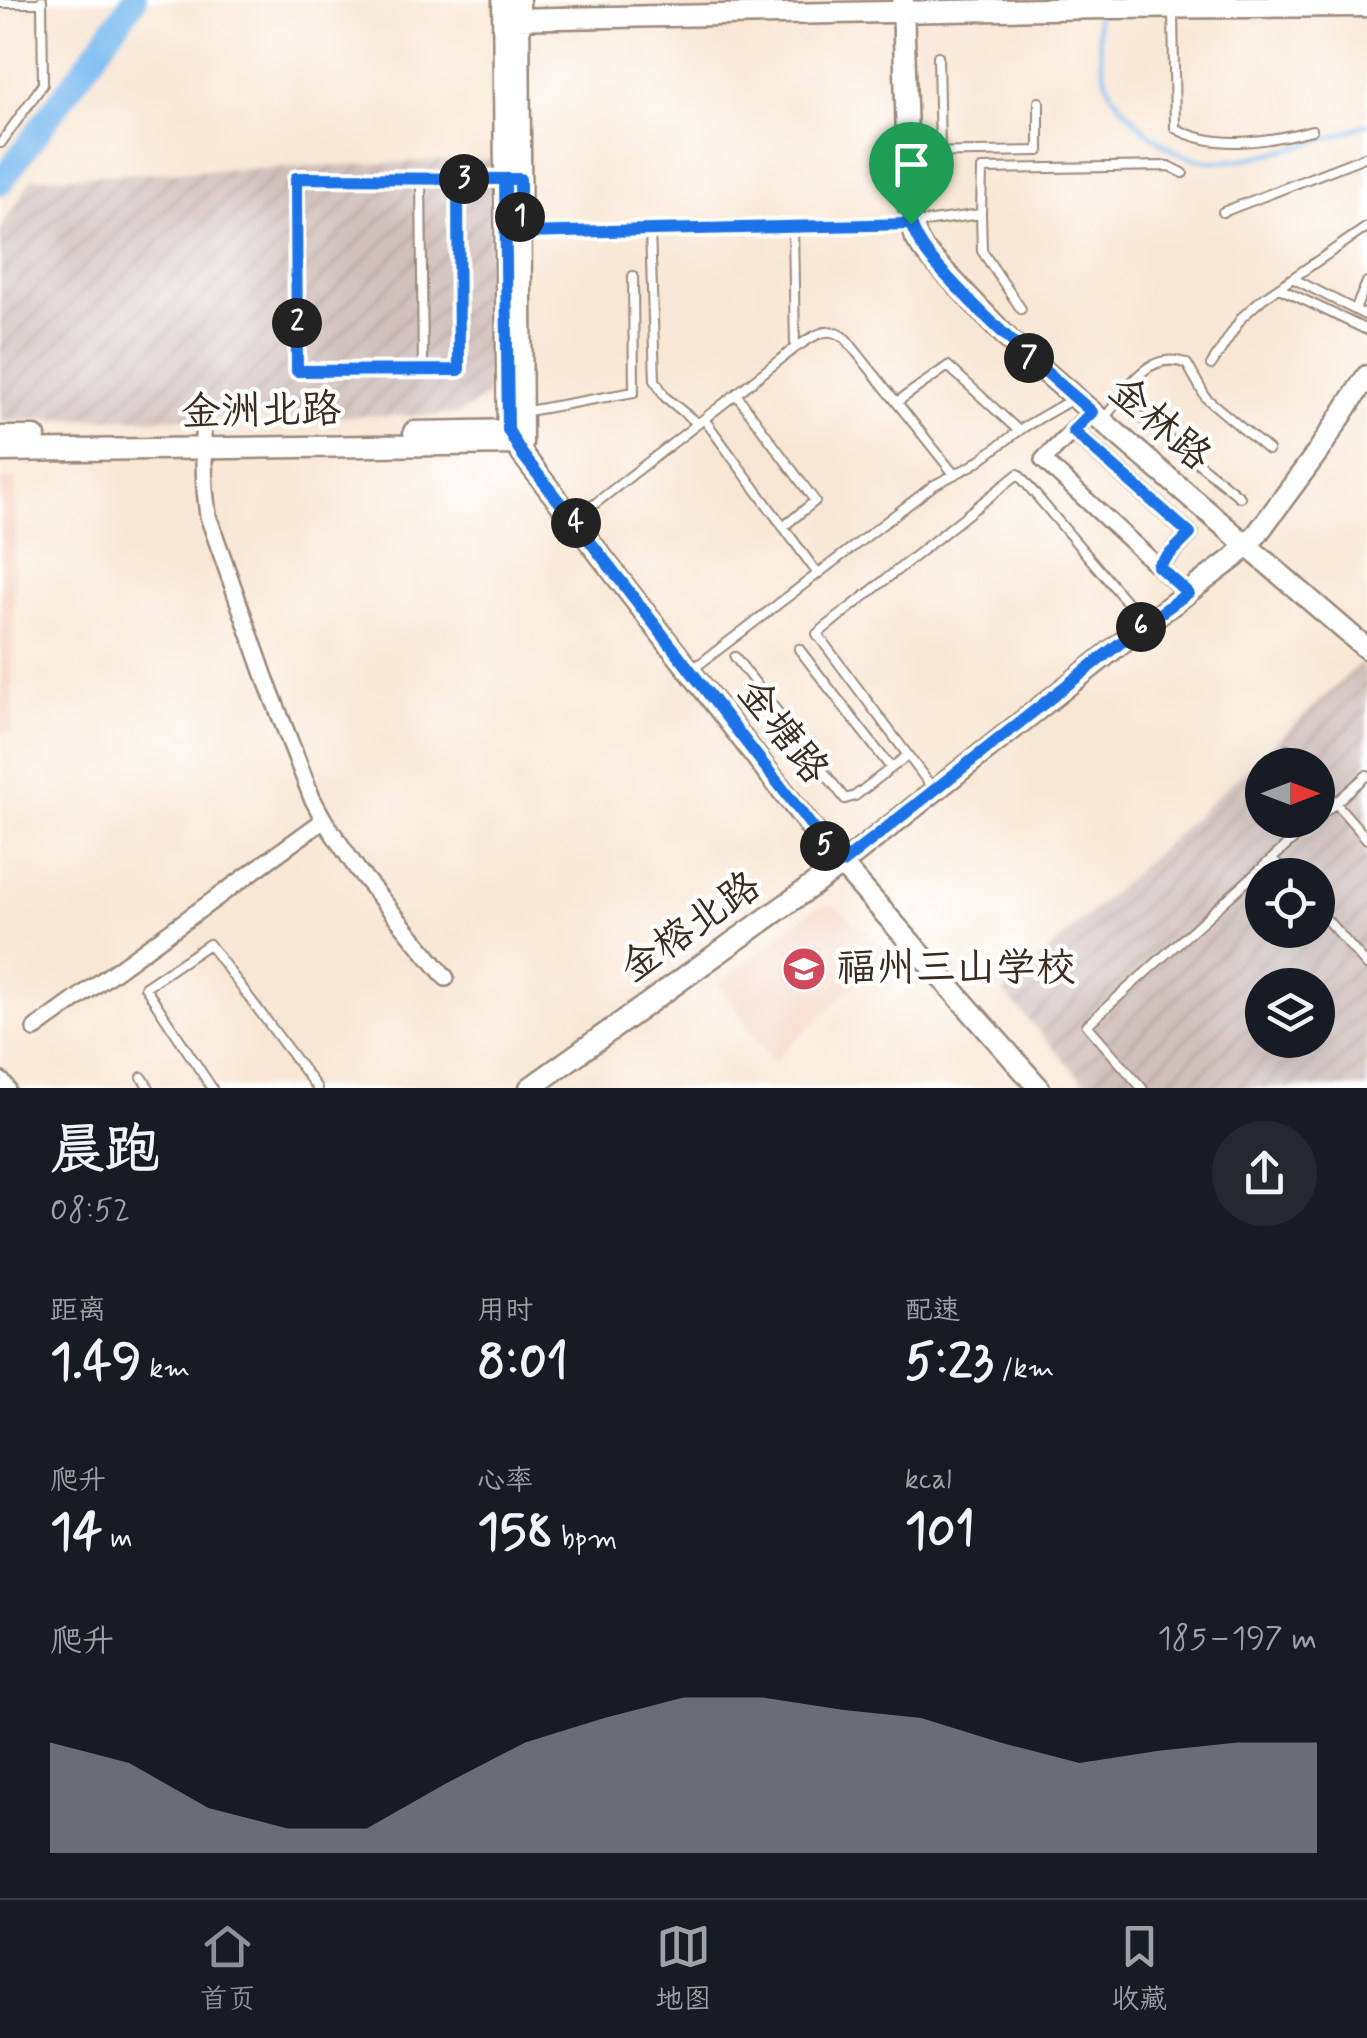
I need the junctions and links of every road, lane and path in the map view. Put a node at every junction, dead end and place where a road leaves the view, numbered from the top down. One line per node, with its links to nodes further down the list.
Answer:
1 (42, 1): 2 (lane); 12 (lane)
2 (0, 3)
3 (1290, 3): 5 (street); 7 (street)
4 (903, 6): 6 (street); 7 (street); 13 (street, 金林路)
5 (1367, 6)
6 (783, 7): 8 (street)
7 (1173, 7): 11 (lane)
8 (511, 9): 19 (street)
9 (938, 56): 14 (lane)
10 (1039, 102): 14 (lane)
11 (1312, 130)
12 (0, 143)
13 (907, 153): 14 (lane); 22 (street, 金林路)
14 (940, 153)
15 (1367, 156): 20 (lane)
16 (1183, 173): 21 (lane)
17 (421, 179): 18 (lane); 37 (lane); 37 (lane)
18 (458, 179): 19 (lane); 37 (lane)
19 (512, 179): 26 (street); 47 (street)
20 (1223, 212)
21 (982, 214): 22 (lane); 31 (lane)
22 (911, 224): 23 (lane); 40 (street, 金林路)
23 (793, 226): 25 (lane); 35 (lane)
24 (1367, 228): 28 (lane)
25 (650, 230): 26 (lane); 44 (lane)
26 (520, 233): 47 (street)
27 (633, 276): 47 (lane)
28 (1294, 279): 30 (lane); 32 (lane)
29 (1367, 282): 32 (lane)
30 (1279, 288): 34 (lane); 36 (lane)
31 (1021, 309)
32 (1355, 310): 33 (lane)
33 (1367, 316)
34 (1367, 330)
35 (795, 348): 39 (lane); 42 (lane)
36 (1211, 365)
37 (423, 370)
38 (1367, 376): 56 (street, 金榕北路)
39 (736, 394): 44 (lane); 55 (lane)
40 (1075, 397): 43 (street, 金林路); 45 (lane)
41 (1120, 398): 43 (lane); 50 (lane); 53 (lane)
42 (897, 402): 45 (lane); 52 (lane)
43 (1098, 417): 46 (street); 56 (street, 金林路)
44 (701, 422): 54 (lane); 55 (lane)
45 (1019, 430): 52 (lane)
46 (1073, 431): 57 (street); 57 (street)
47 (519, 436): 49 (street, 金洲北路); 54 (street, 金塘路)
48 (0, 438): 49 (street, 金洲北路)
49 (203, 441): 51 (street, 金洲北路); 71 (street)
50 (1268, 450)
51 (0, 452)
52 (954, 474): 58 (lane)
53 (1240, 497)
54 (574, 520): 64 (street, 金塘路)
55 (783, 526): 58 (lane)
56 (1246, 546): 59 (street, 金榕北路); 62 (street, 金林路)
57 (1158, 566): 59 (street)
58 (818, 574): 64 (lane)
59 (1188, 593): 60 (street, 金榕北路)
60 (1146, 624): 65 (lane); 68 (street, 金榕北路)
61 (799, 649): 66 (lane)
62 (1367, 650)
63 (734, 657): 66 (lane)
64 (691, 671): 75 (street, 金塘路)
65 (908, 755): 66 (lane); 68 (lane)
66 (891, 768)
67 (1367, 775): 69 (lane)
68 (934, 790): 75 (street, 金榕北路)
69 (1335, 801)
70 (1335, 803): 73 (lane)
71 (324, 820): 79 (street); 80 (street)
72 (1295, 838): 74 (lane)
73 (1367, 839)
74 (1273, 858)
75 (841, 864): 86 (street, 金榕北路); 87 (street, 金塘路)
76 (1245, 883): 88 (lane)
77 (1335, 929): 78 (lane)
78 (1367, 965)
79 (446, 978)
80 (35, 1029)
81 (142, 1077): 83 (lane)
82 (314, 1084): 84 (lane); 85 (lane)
83 (150, 1088)
84 (212, 1088)
85 (300, 1088)
86 (530, 1088)
87 (1039, 1088)
88 (1142, 1088)

